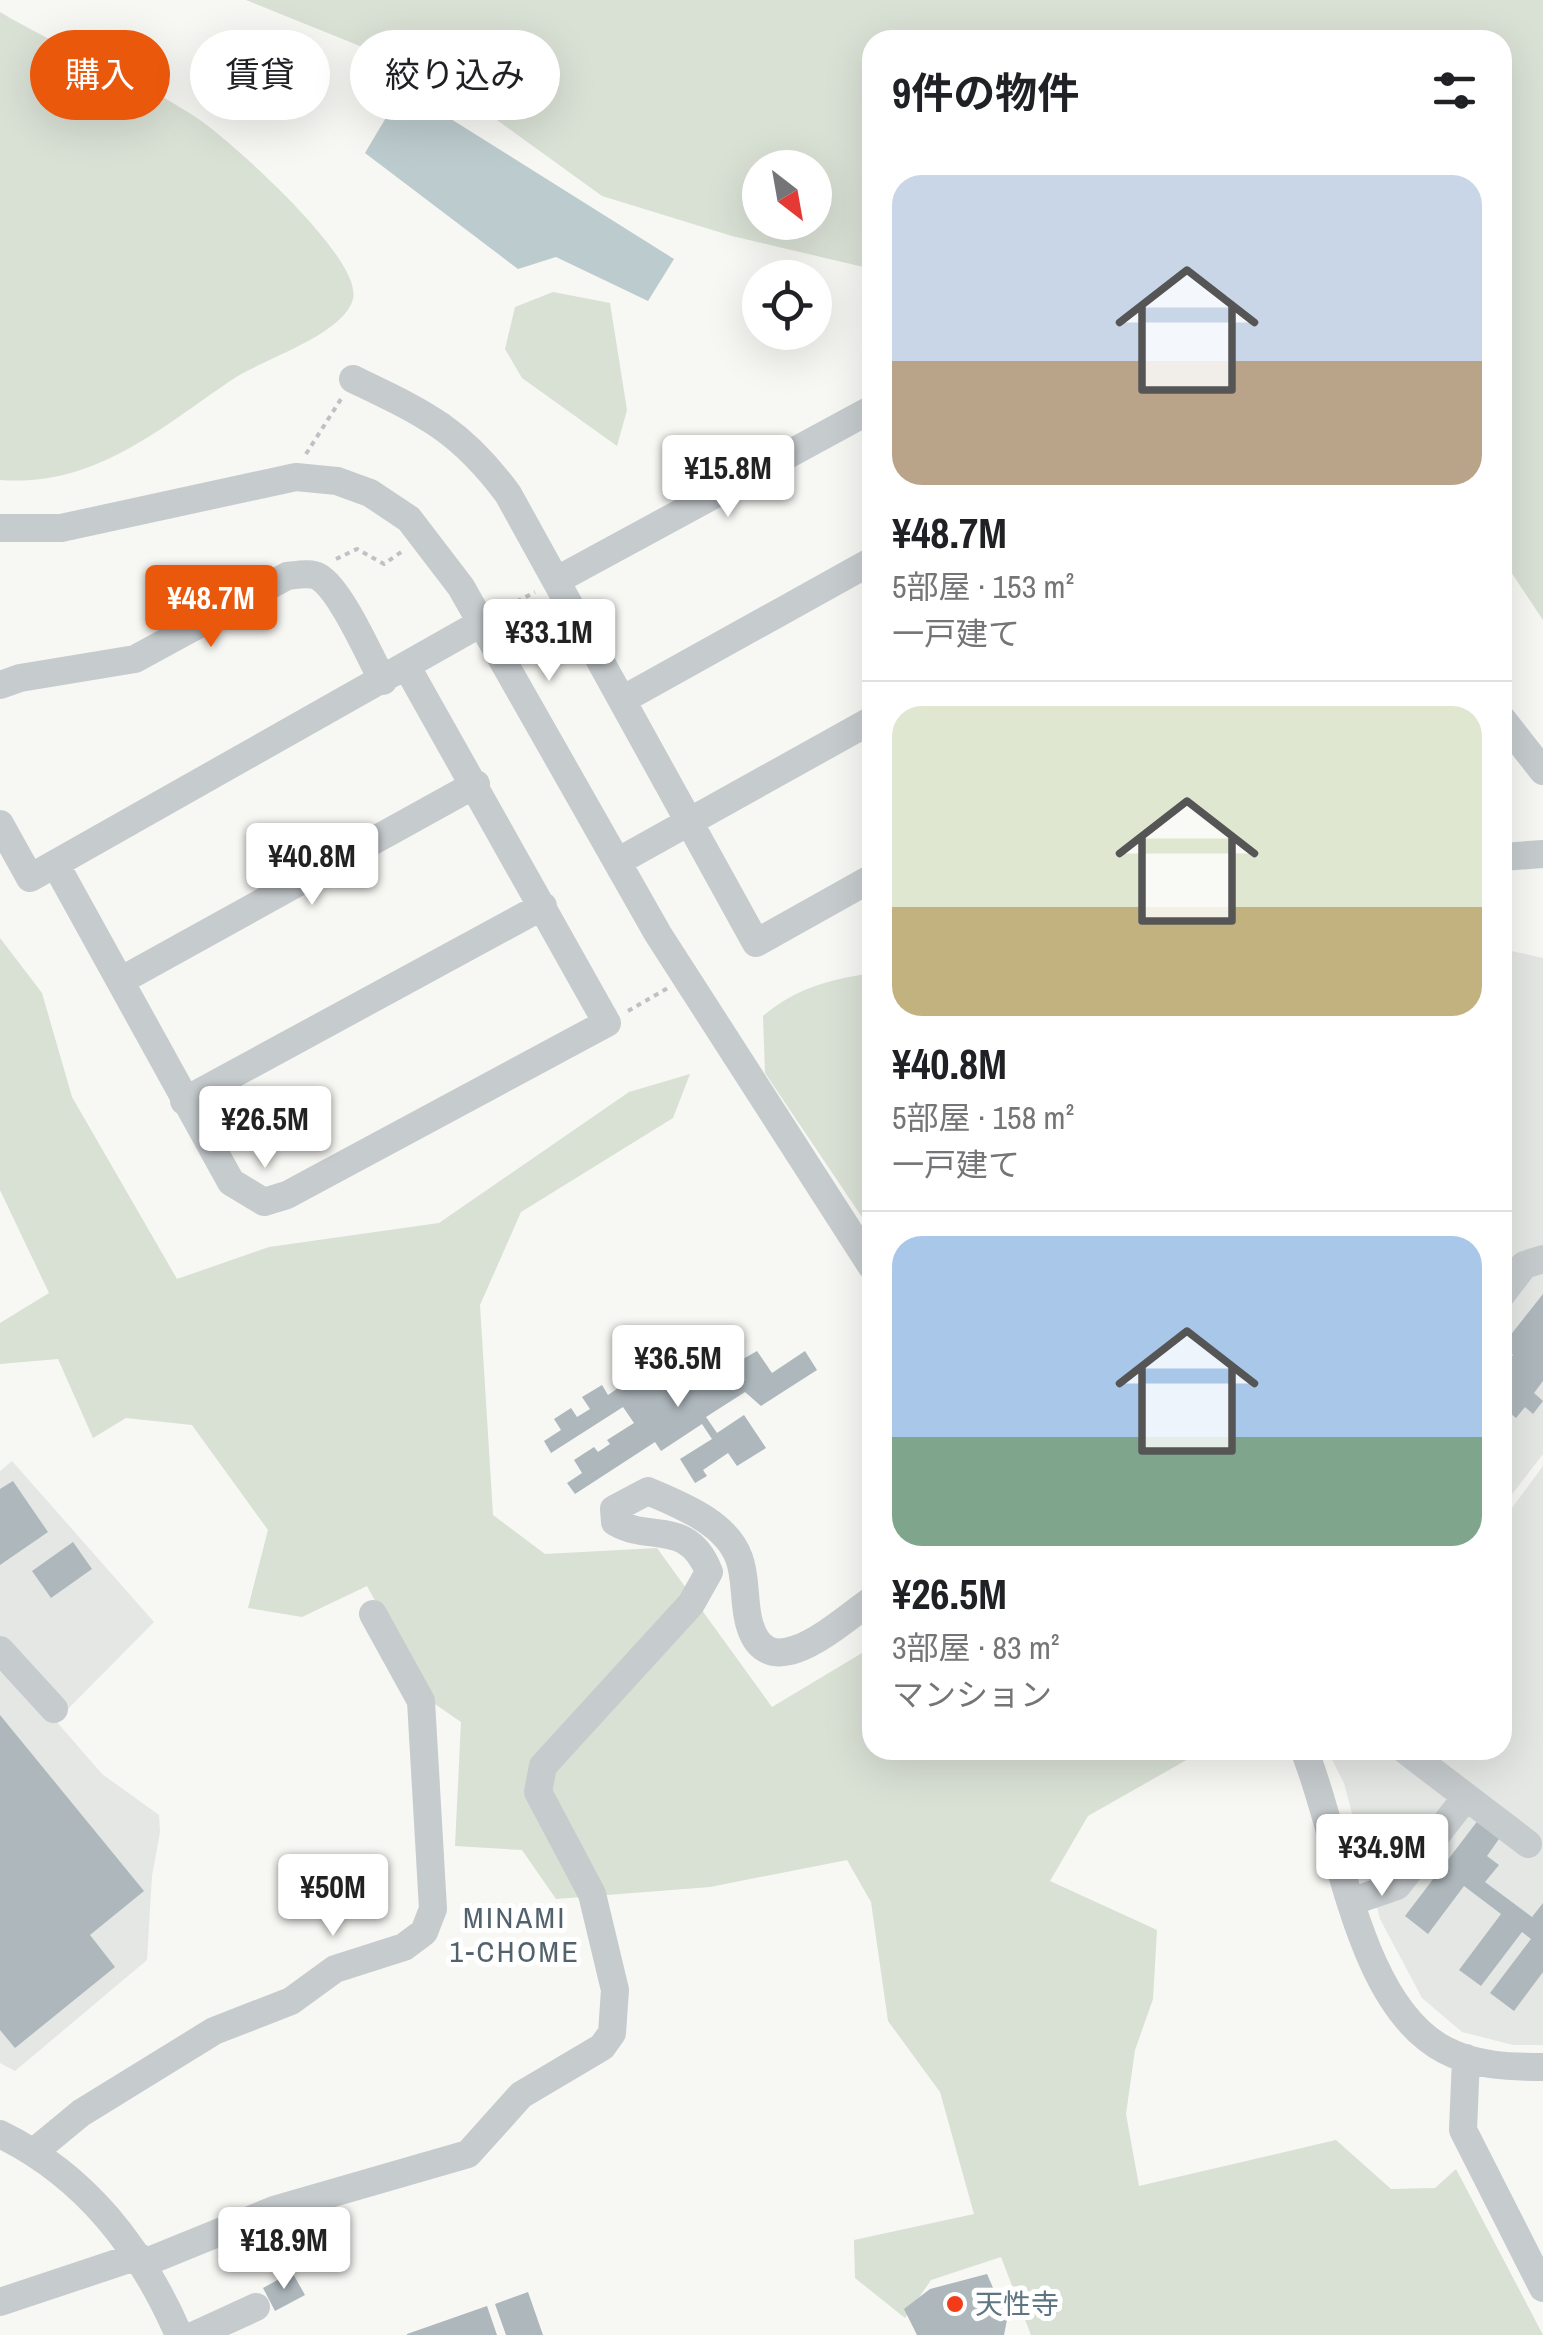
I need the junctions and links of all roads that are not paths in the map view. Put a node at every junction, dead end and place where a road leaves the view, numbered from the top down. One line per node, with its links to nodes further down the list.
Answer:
1 (353, 379): 5 (street)
2 (862, 414): 5 (street)
3 (0, 528): 6 (street)
4 (862, 567): 9 (street)
5 (557, 580): 9 (street)
6 (482, 623): 7 (street); 18 (street)
7 (395, 674): 8 (street); 13 (street); 19 (street)
8 (0, 686)
9 (622, 700): 14 (street)
10 (862, 726): 14 (street)
11 (1512, 732): 12 (street)
12 (1543, 771)
13 (476, 784): 21 (street); 22 (street)
14 (689, 822): 18 (street); 20 (street)
15 (0, 824): 19 (street)
16 (1543, 854): 17 (street)
17 (1512, 856)
18 (617, 862): 24 (street)
19 (56, 864): 22 (street)
20 (862, 884)
21 (543, 906): 23 (street); 23 (street)
22 (120, 982): 23 (street)
23 (184, 1102)
24 (862, 1253)
25 (1543, 1258): 26 (street)
26 (1512, 1281)
27 (862, 1607): 40 (street)
28 (373, 1614): 39 (street)
29 (0, 1650): 30 (street)
30 (54, 1708)
31 (1307, 1760): 35 (street)
32 (1419, 1760): 33 (street)
33 (1466, 1797): 34 (street); 35 (street)
34 (1528, 1844)
35 (1353, 1902): 36 (street)
36 (1466, 2058): 37 (street); 41 (street)
37 (1543, 2066)
38 (0, 2134): 39 (street)
39 (35, 2151): 40 (street)
40 (141, 2260): 42 (street); 44 (street)
41 (1543, 2288)
42 (0, 2302)
43 (256, 2307): 45 (street)
44 (179, 2335)
45 (195, 2335)

